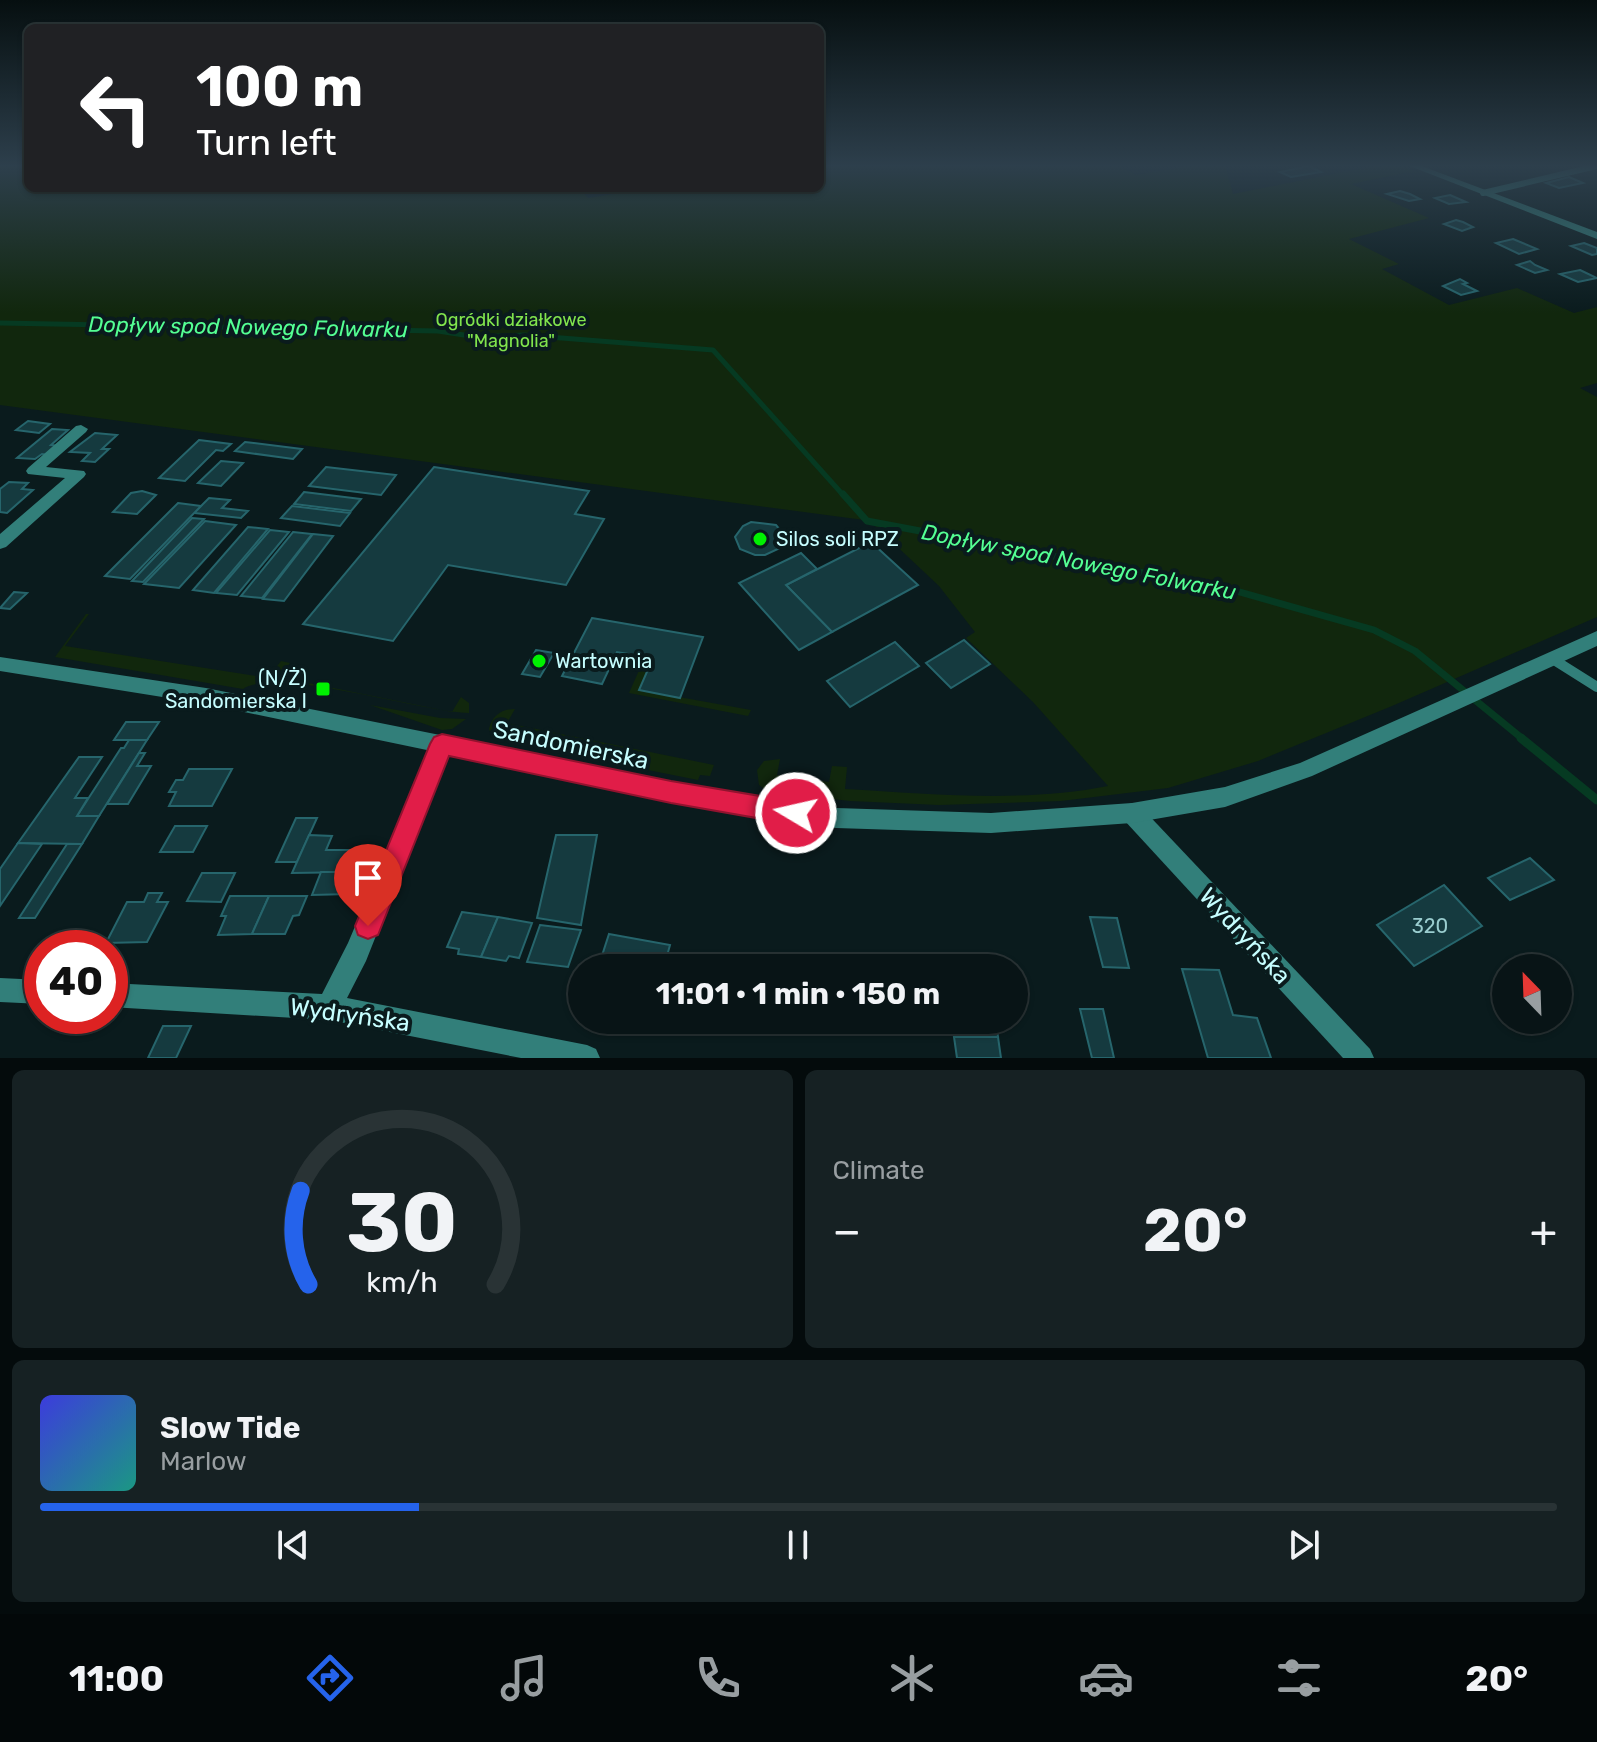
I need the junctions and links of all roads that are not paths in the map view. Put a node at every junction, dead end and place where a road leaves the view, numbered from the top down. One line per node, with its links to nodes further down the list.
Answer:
1 (1540, 214): 2 (street)
2 (1597, 236)
3 (81, 429): 4 (street)
4 (0, 543)
5 (1597, 638): 6 (street, Sandomierska)
6 (1551, 658): 8 (lane); 10 (street, Sandomierska)
7 (0, 664): 9 (street, Sandomierska)
8 (1597, 687)
9 (442, 744): 10 (street, Sandomierska); 14 (street)
10 (1134, 812): 17 (street, Wydryńska)
11 (0, 990): 12 (street)
12 (24, 991)
13 (128, 996): 14 (street, Wydryńska)
14 (329, 1007): 15 (street, Wydryńska)
15 (490, 1048): 16 (street, Wydryńska)
16 (587, 1058)
17 (1361, 1058)

